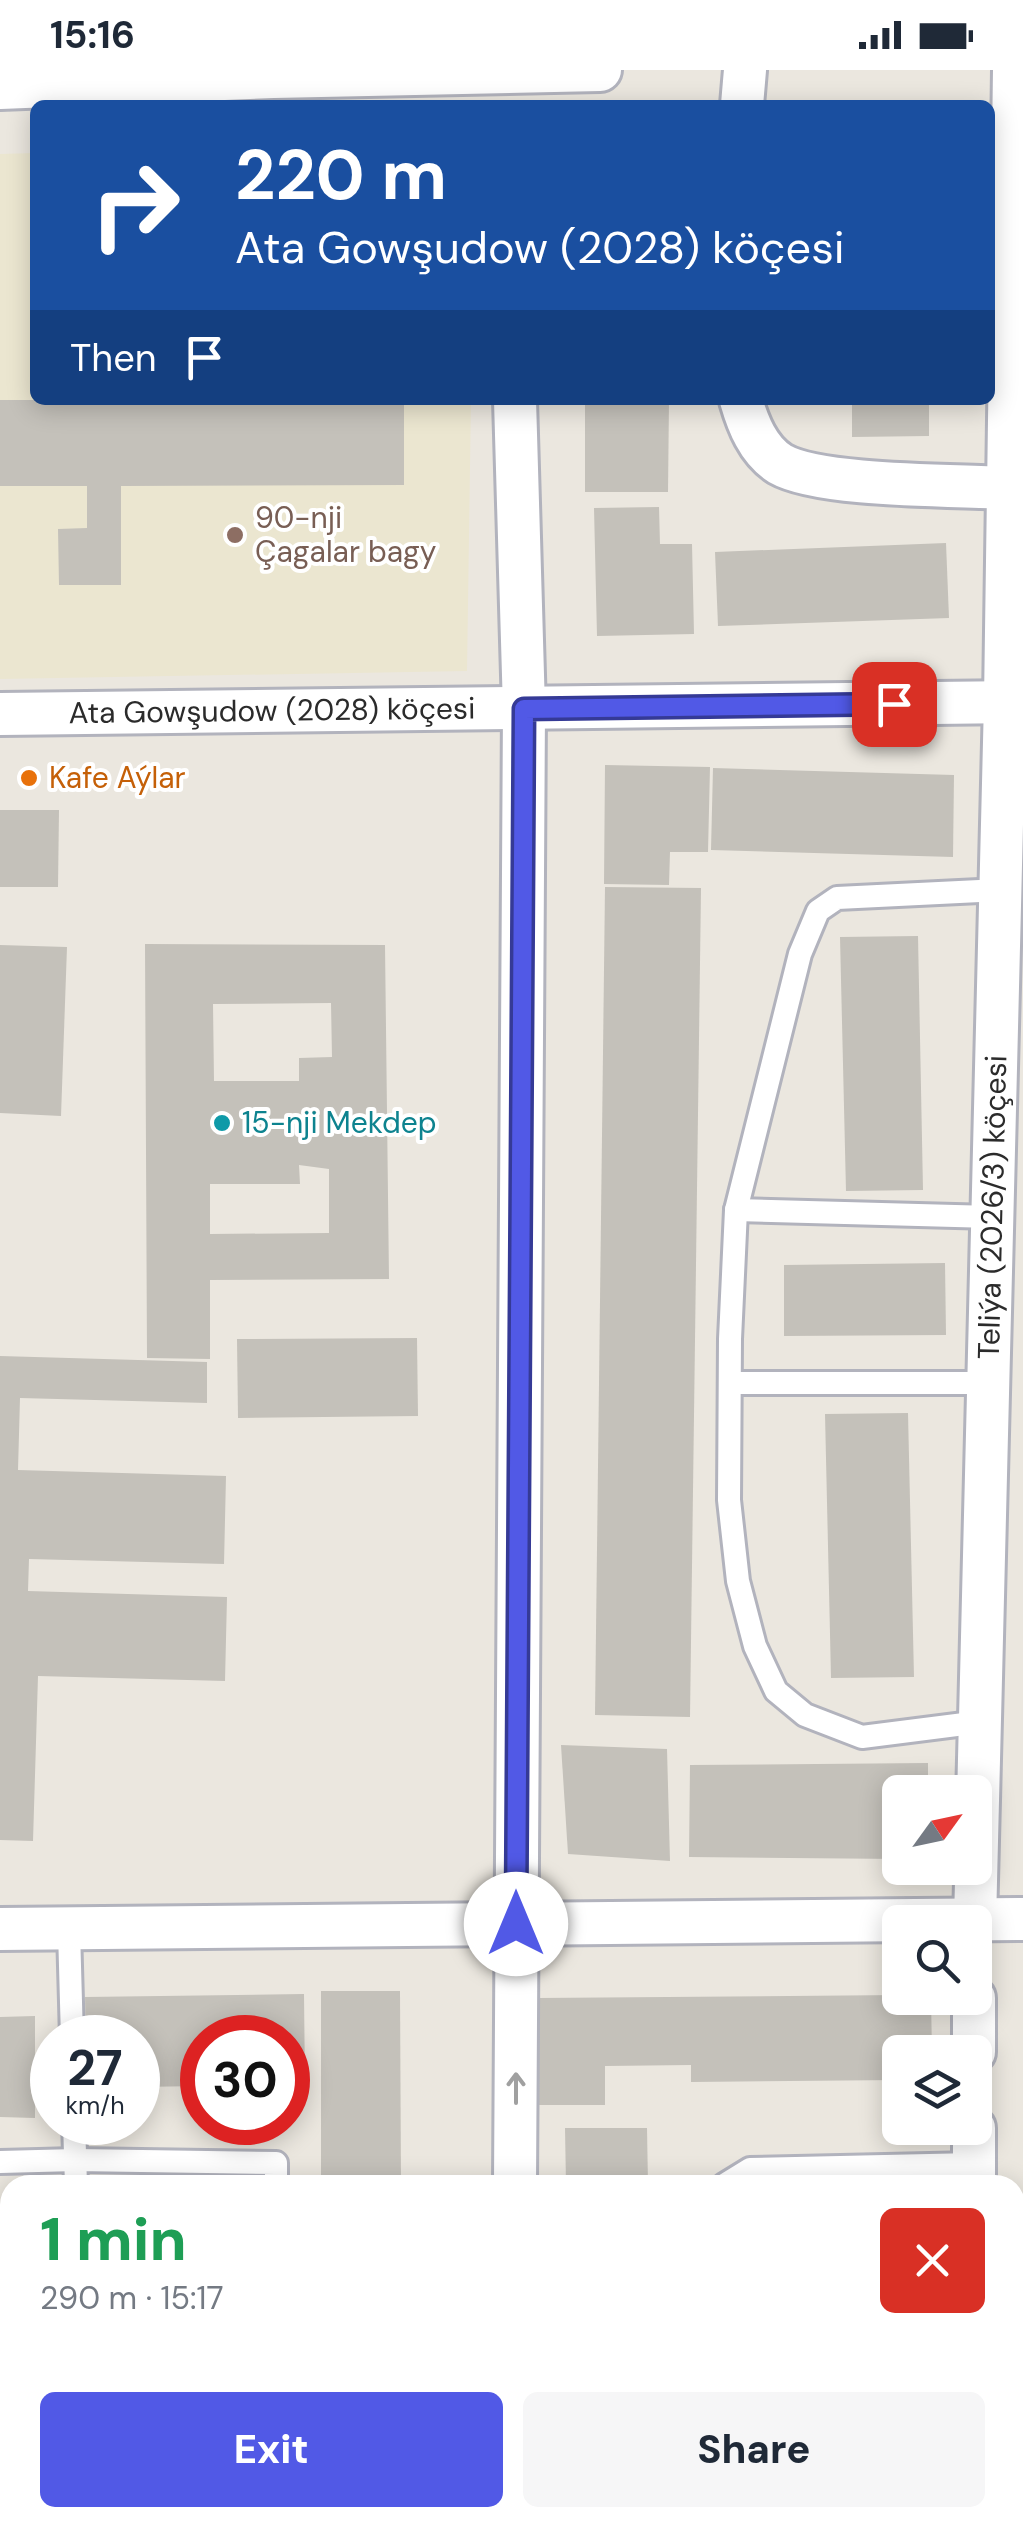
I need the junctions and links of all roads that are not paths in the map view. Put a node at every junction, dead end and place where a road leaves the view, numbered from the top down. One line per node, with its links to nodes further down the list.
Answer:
1 (600, 70): 5 (street)
2 (745, 70): 7 (street)
3 (1014, 70): 10 (street, Teliýa (2026/3) köçesi)
4 (273, 74): 5 (street); 6 (street)
5 (505, 82)
6 (0, 88)
7 (742, 100)
8 (515, 405): 12 (street)
9 (743, 405): 10 (street)
10 (1008, 488): 11 (street, Teliýa (2026/3) köçesi)
11 (1014, 702): 12 (street, Ata Gowşudow (2028) köçesi); 14 (street, Teliýa (2026/3) köçesi)
12 (524, 709): 13 (street, Ata Gowşudow (2028) köçesi); 24 (street)
13 (0, 714)
14 (1000, 890): 15 (lane); 16 (street, Teliýa (2026/3) köçesi)
15 (736, 1210): 16 (lane); 17 (lane)
16 (992, 1218): 18 (street, Teliýa (2026/3) köçesi)
17 (730, 1383): 18 (lane); 19 (lane)
18 (988, 1384): 19 (street, Teliýa (2026/3) köçesi)
19 (980, 1722): 20 (street, Teliýa (2026/3) köçesi)
20 (974, 1905)
21 (1023, 1919): 22 (street)
22 (992, 1920)
23 (882, 1921): 24 (street)
24 (516, 1924): 26 (street); 34 (street, one-way to 24)
25 (0, 1930): 26 (street)
26 (69, 1930): 27 (lane)
27 (71, 2015)
28 (75, 2145): 30 (lane)
29 (974, 2159): 35 (lane)
30 (76, 2160): 31 (lane); 32 (lane); 33 (lane)
31 (0, 2162)
32 (76, 2175)
33 (276, 2175)
34 (515, 2175)
35 (741, 2175)

